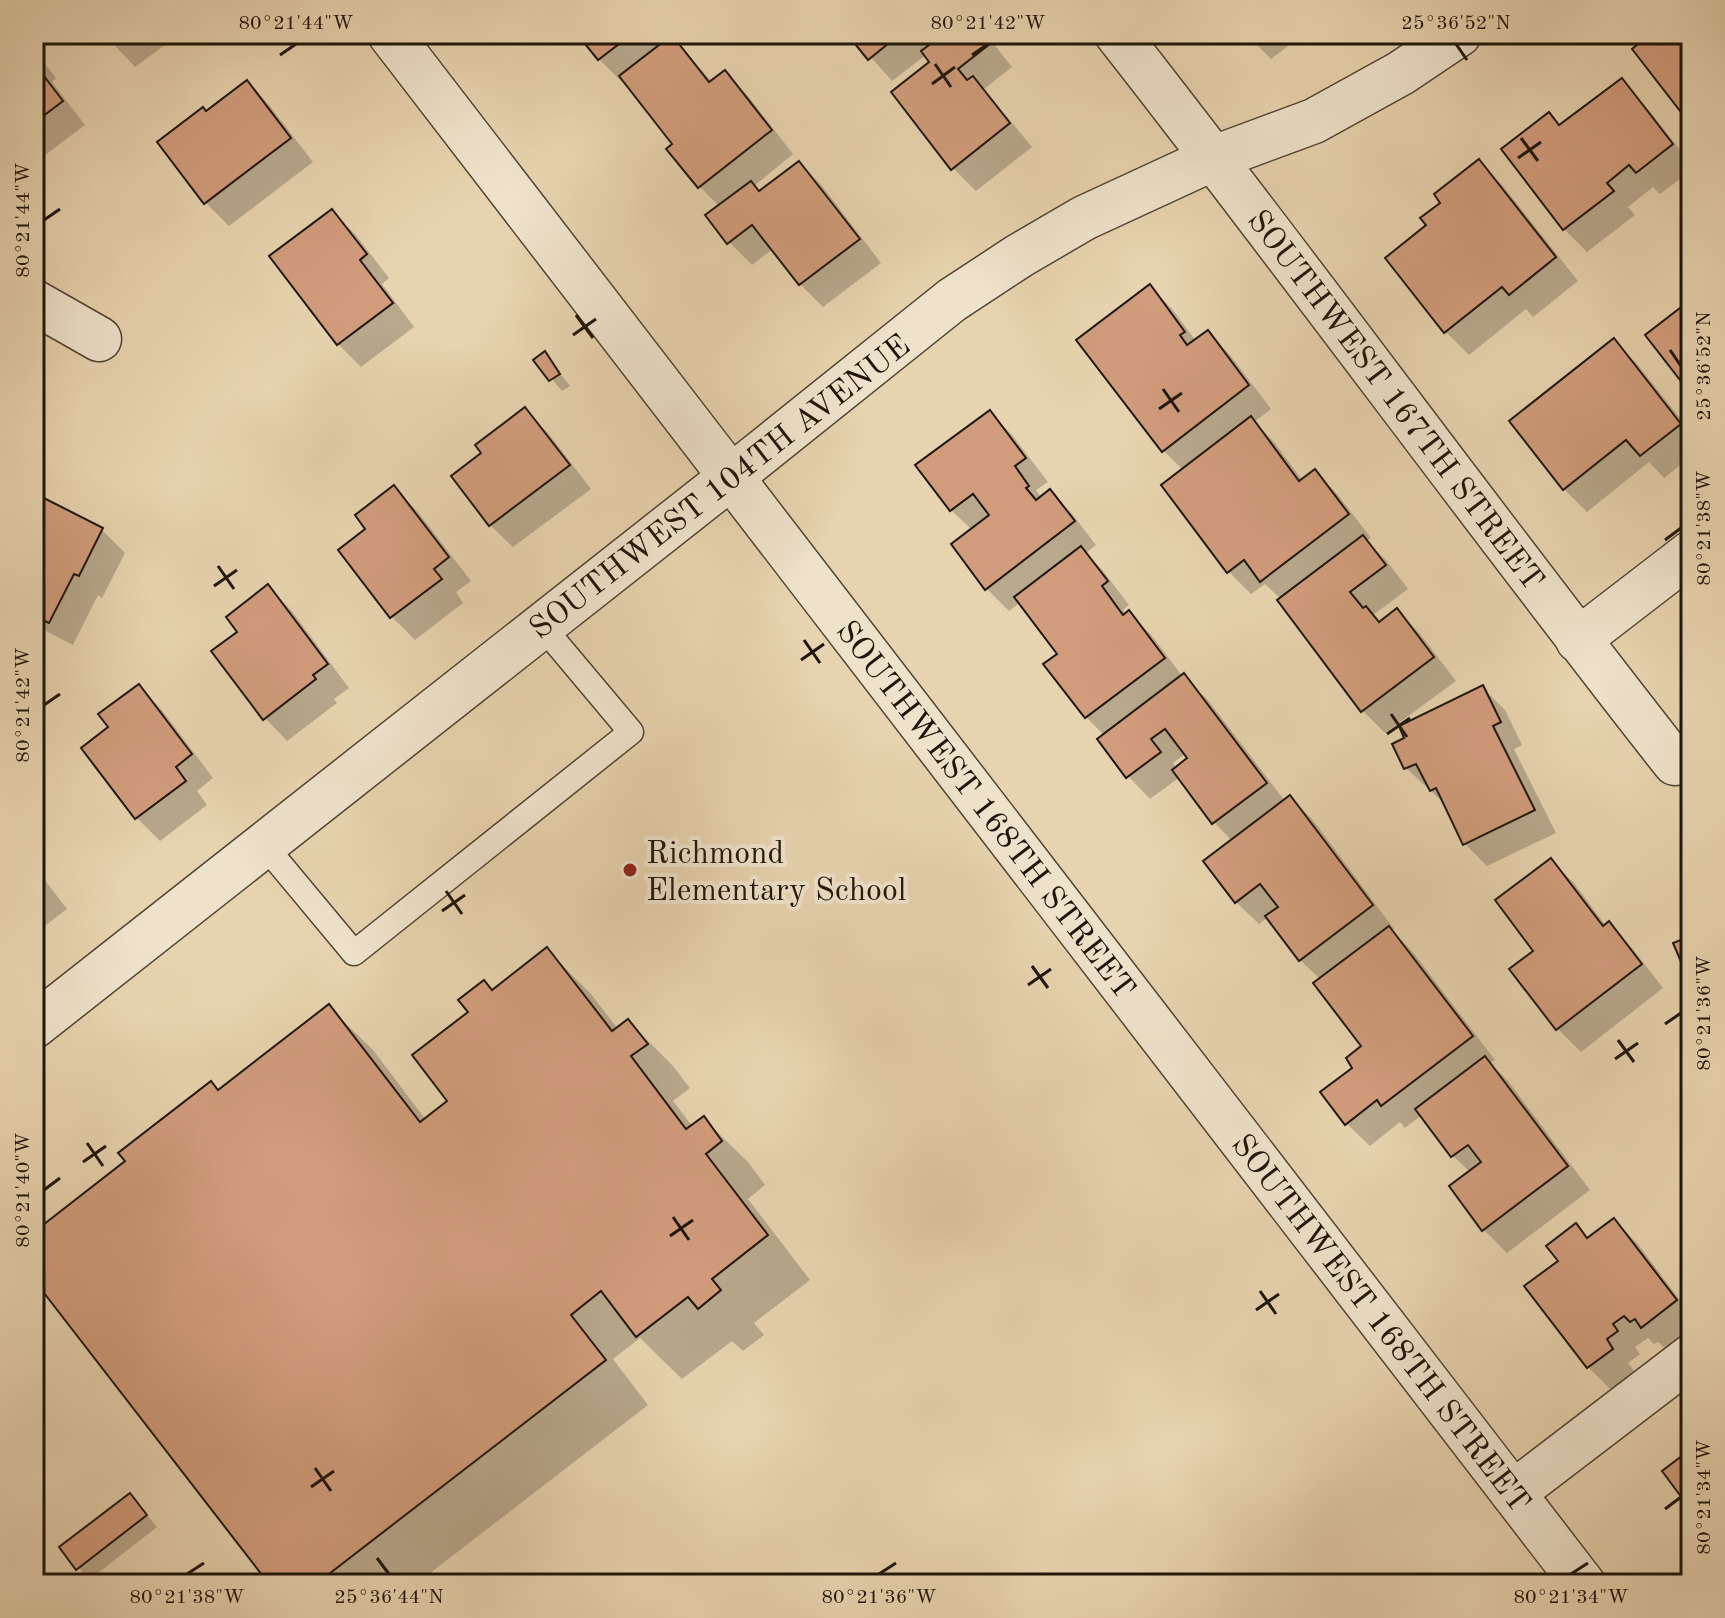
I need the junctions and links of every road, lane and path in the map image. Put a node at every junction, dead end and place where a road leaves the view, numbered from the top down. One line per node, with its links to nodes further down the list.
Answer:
1 (390, 34): 7 (street, SOUTHWEST 168TH STREET)
2 (1117, 34): 4 (street, SOUTHWEST 167TH STREET)
3 (1459, 34): 4 (street, SOUTHWEST 104TH AVENUE)
4 (1214, 158): 7 (street, SOUTHWEST 104TH AVENUE); 10 (street, SOUTHWEST 167TH STREET)
5 (34, 302): 6 (street)
6 (99, 339)
7 (731, 477): 9 (street, SOUTHWEST 104TH AVENUE); 15 (street, SOUTHWEST 168TH STREET)
8 (1691, 553): 10 (street)
9 (542, 626): 12 (street, SOUTHWEST 104TH AVENUE); 12 (lane)
10 (1578, 640): 11 (street, SOUTHWEST 167TH STREET)
11 (1675, 763)
12 (264, 845): 13 (street, SOUTHWEST 104TH AVENUE)
13 (34, 1026)
14 (1691, 1357): 15 (street)
15 (1513, 1493): 16 (street, SOUTHWEST 168TH STREET)
16 (1583, 1584)

